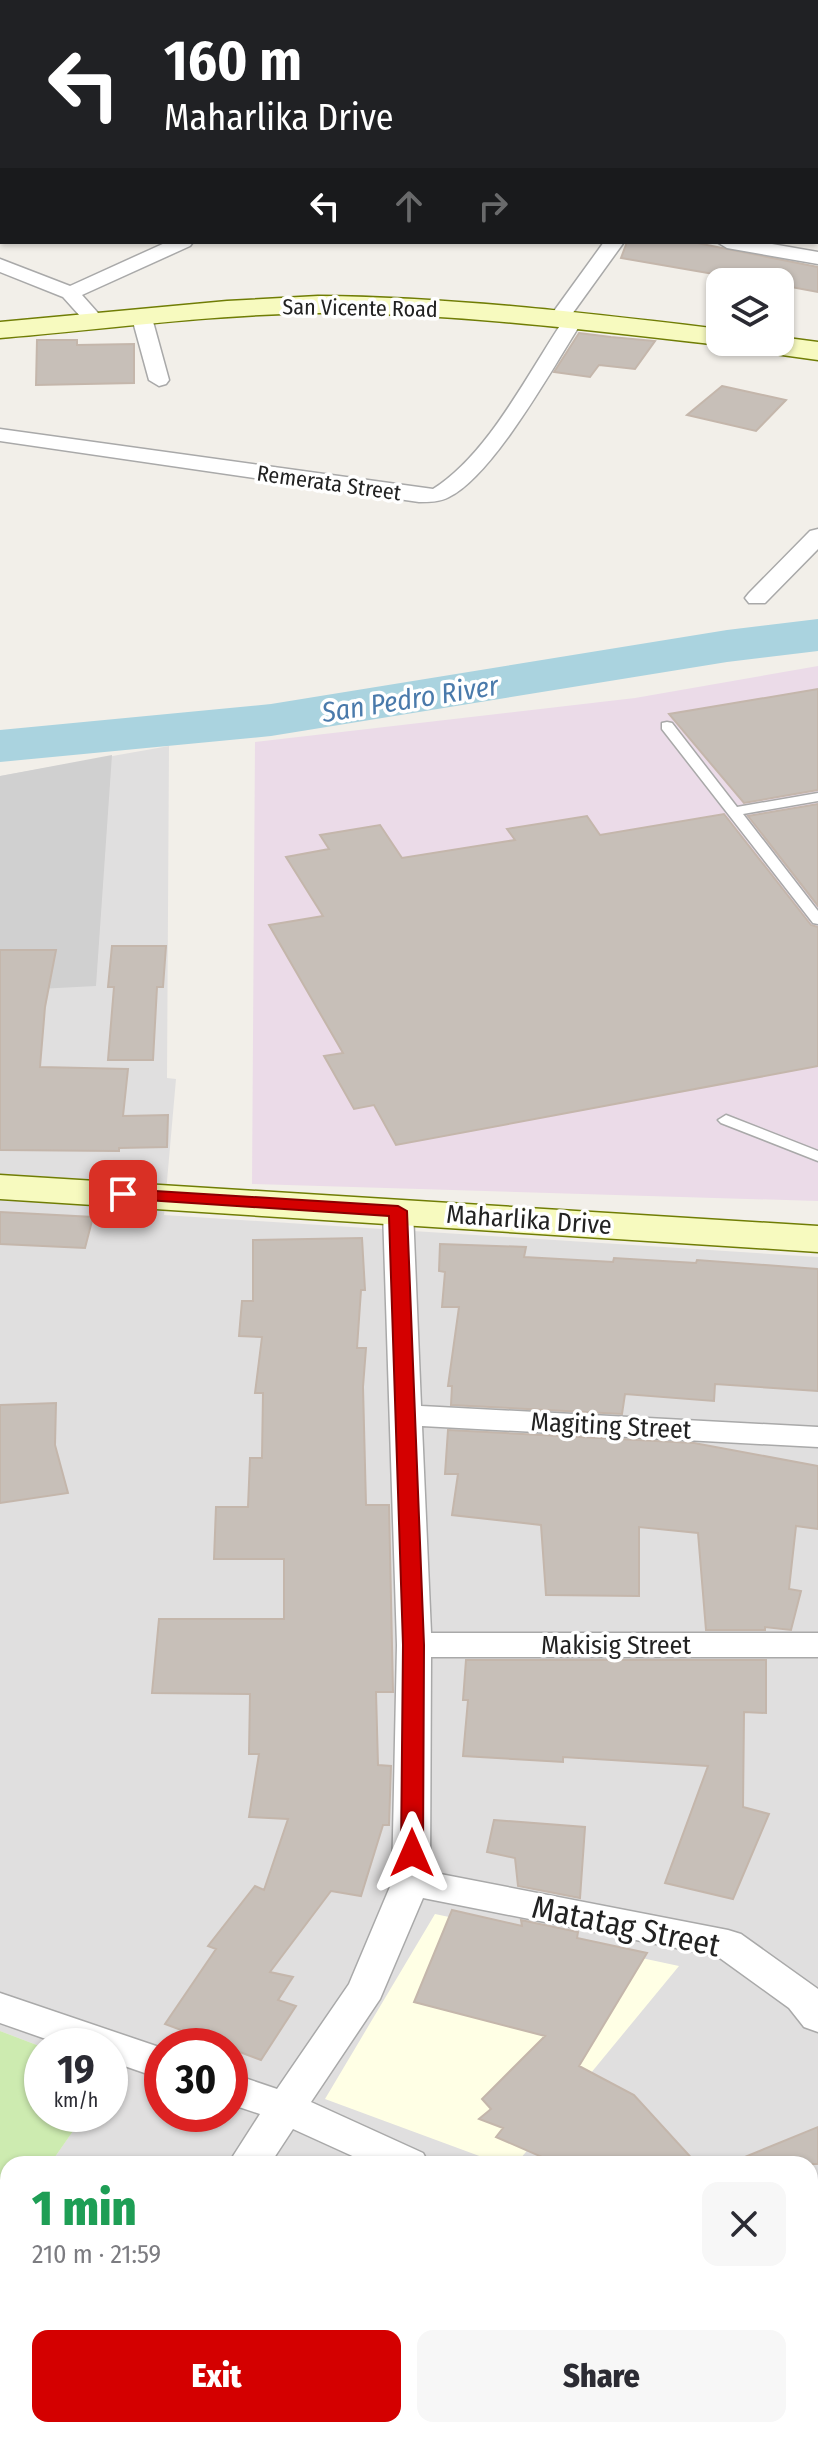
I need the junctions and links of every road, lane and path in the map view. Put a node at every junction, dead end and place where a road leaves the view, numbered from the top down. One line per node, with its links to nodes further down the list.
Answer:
1 (179, 244): 6 (street)
2 (613, 244): 8 (street)
3 (738, 244): 4 (street)
4 (818, 258)
5 (0, 265): 6 (street)
6 (70, 293): 9 (street)
7 (142, 318): 8 (main road, San Vicente Road); 9 (main road, San Vicente Road); 14 (street)
8 (566, 319): 11 (main road, San Vicente Road); 15 (street, Remerata Street)
9 (96, 322): 10 (main road, San Vicente Road)
10 (0, 330)
11 (706, 335)
12 (794, 348): 13 (main road)
13 (818, 351)
14 (159, 380)
15 (0, 435)
16 (818, 536): 17 (street)
17 (757, 598)
18 (667, 726): 20 (lane)
19 (818, 797): 20 (lane)
20 (733, 812): 21 (lane)
21 (818, 920)
22 (726, 1120): 23 (lane)
23 (818, 1156)
24 (0, 1187): 25 (main road, Maharlika Drive)
25 (398, 1211): 26 (main road, Maharlika Drive); 27 (street)
26 (818, 1239)
27 (404, 1415): 28 (street, Magiting Street); 29 (street)
28 (818, 1437)
29 (414, 1645): 30 (street, Makisig Street); 31 (street)
30 (818, 1645)
31 (411, 1882): 33 (street, Matatag Street); 36 (street)
32 (0, 2008): 34 (street)
33 (818, 2017)
34 (58, 2028)
35 (248, 2094): 36 (street)
36 (284, 2107): 37 (street); 38 (street)
37 (253, 2156)
38 (391, 2156)

